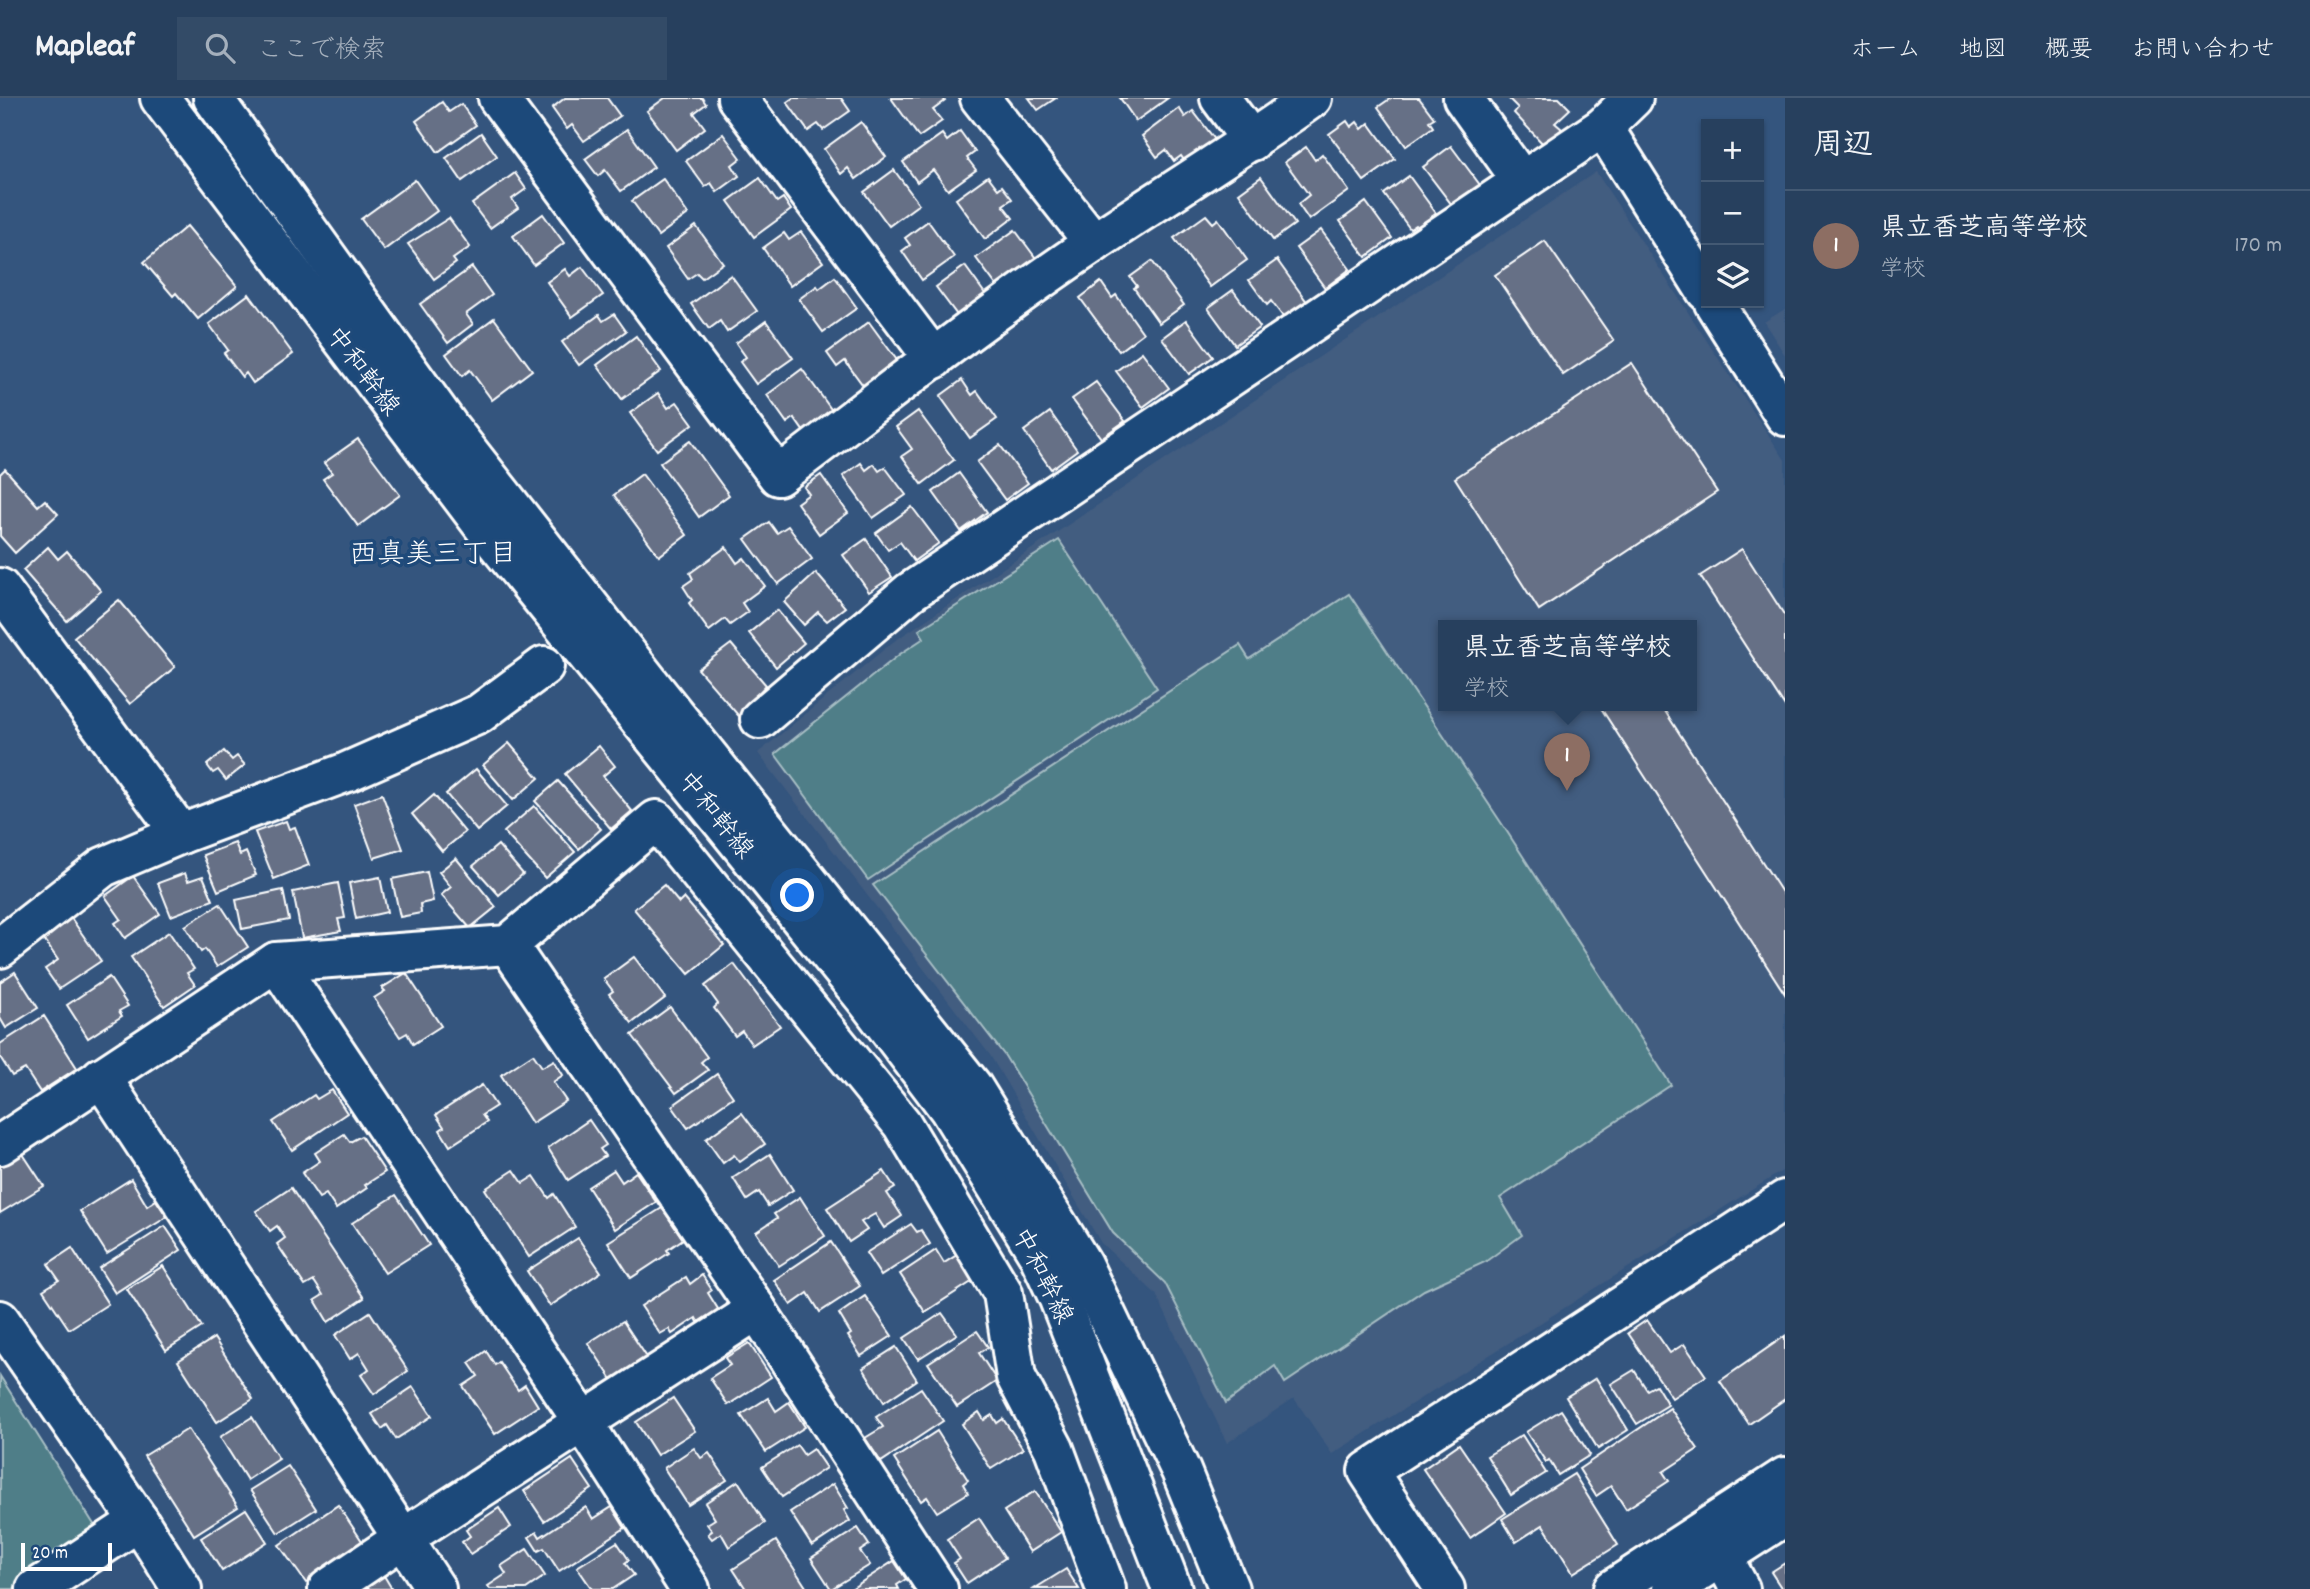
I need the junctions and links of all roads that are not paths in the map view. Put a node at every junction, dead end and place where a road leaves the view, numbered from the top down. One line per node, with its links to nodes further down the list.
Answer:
1 (160, 98): 43 (street, 中和幹線)
2 (213, 98): 44 (street, 中和幹線)
3 (498, 98): 16 (street)
4 (737, 98): 16 (street)
5 (980, 98): 13 (street)
6 (1220, 98): 11 (street)
7 (1312, 98): 11 (street)
8 (1463, 98): 12 (street)
9 (1633, 98): 10 (street)
10 (1603, 127): 12 (street); 14 (street)
11 (1252, 141): 13 (street)
12 (1522, 181): 20 (street)
13 (1094, 243): 16 (street)
14 (1701, 283)
15 (1717, 308): 17 (street)
16 (934, 359)
17 (1785, 416)
18 (0, 588): 21 (street)
19 (544, 666): 21 (street)
20 (760, 719)
21 (181, 834): 23 (street)
22 (508, 945): 24 (street); 28 (street); 42 (street)
23 (0, 948)
24 (276, 962): 25 (street); 30 (street)
25 (101, 1077): 26 (street); 34 (street)
26 (0, 1145)
27 (1785, 1200): 45 (street)
28 (757, 1310): 30 (street); 41 (street)
29 (0, 1320): 33 (street)
30 (583, 1422): 34 (street); 40 (street)
31 (1785, 1477): 46 (street)
32 (1785, 1516): 35 (street)
33 (139, 1521): 36 (street); 37 (street)
34 (402, 1539): 38 (street); 39 (street)
35 (1731, 1572): 47 (street)
36 (36, 1589)
37 (182, 1589)
38 (328, 1589)
39 (436, 1589)
40 (690, 1589)
41 (938, 1589)
42 (1106, 1589)
43 (1172, 1589)
44 (1229, 1589)
45 (1445, 1589)
46 (1614, 1589)
47 (1672, 1589)

